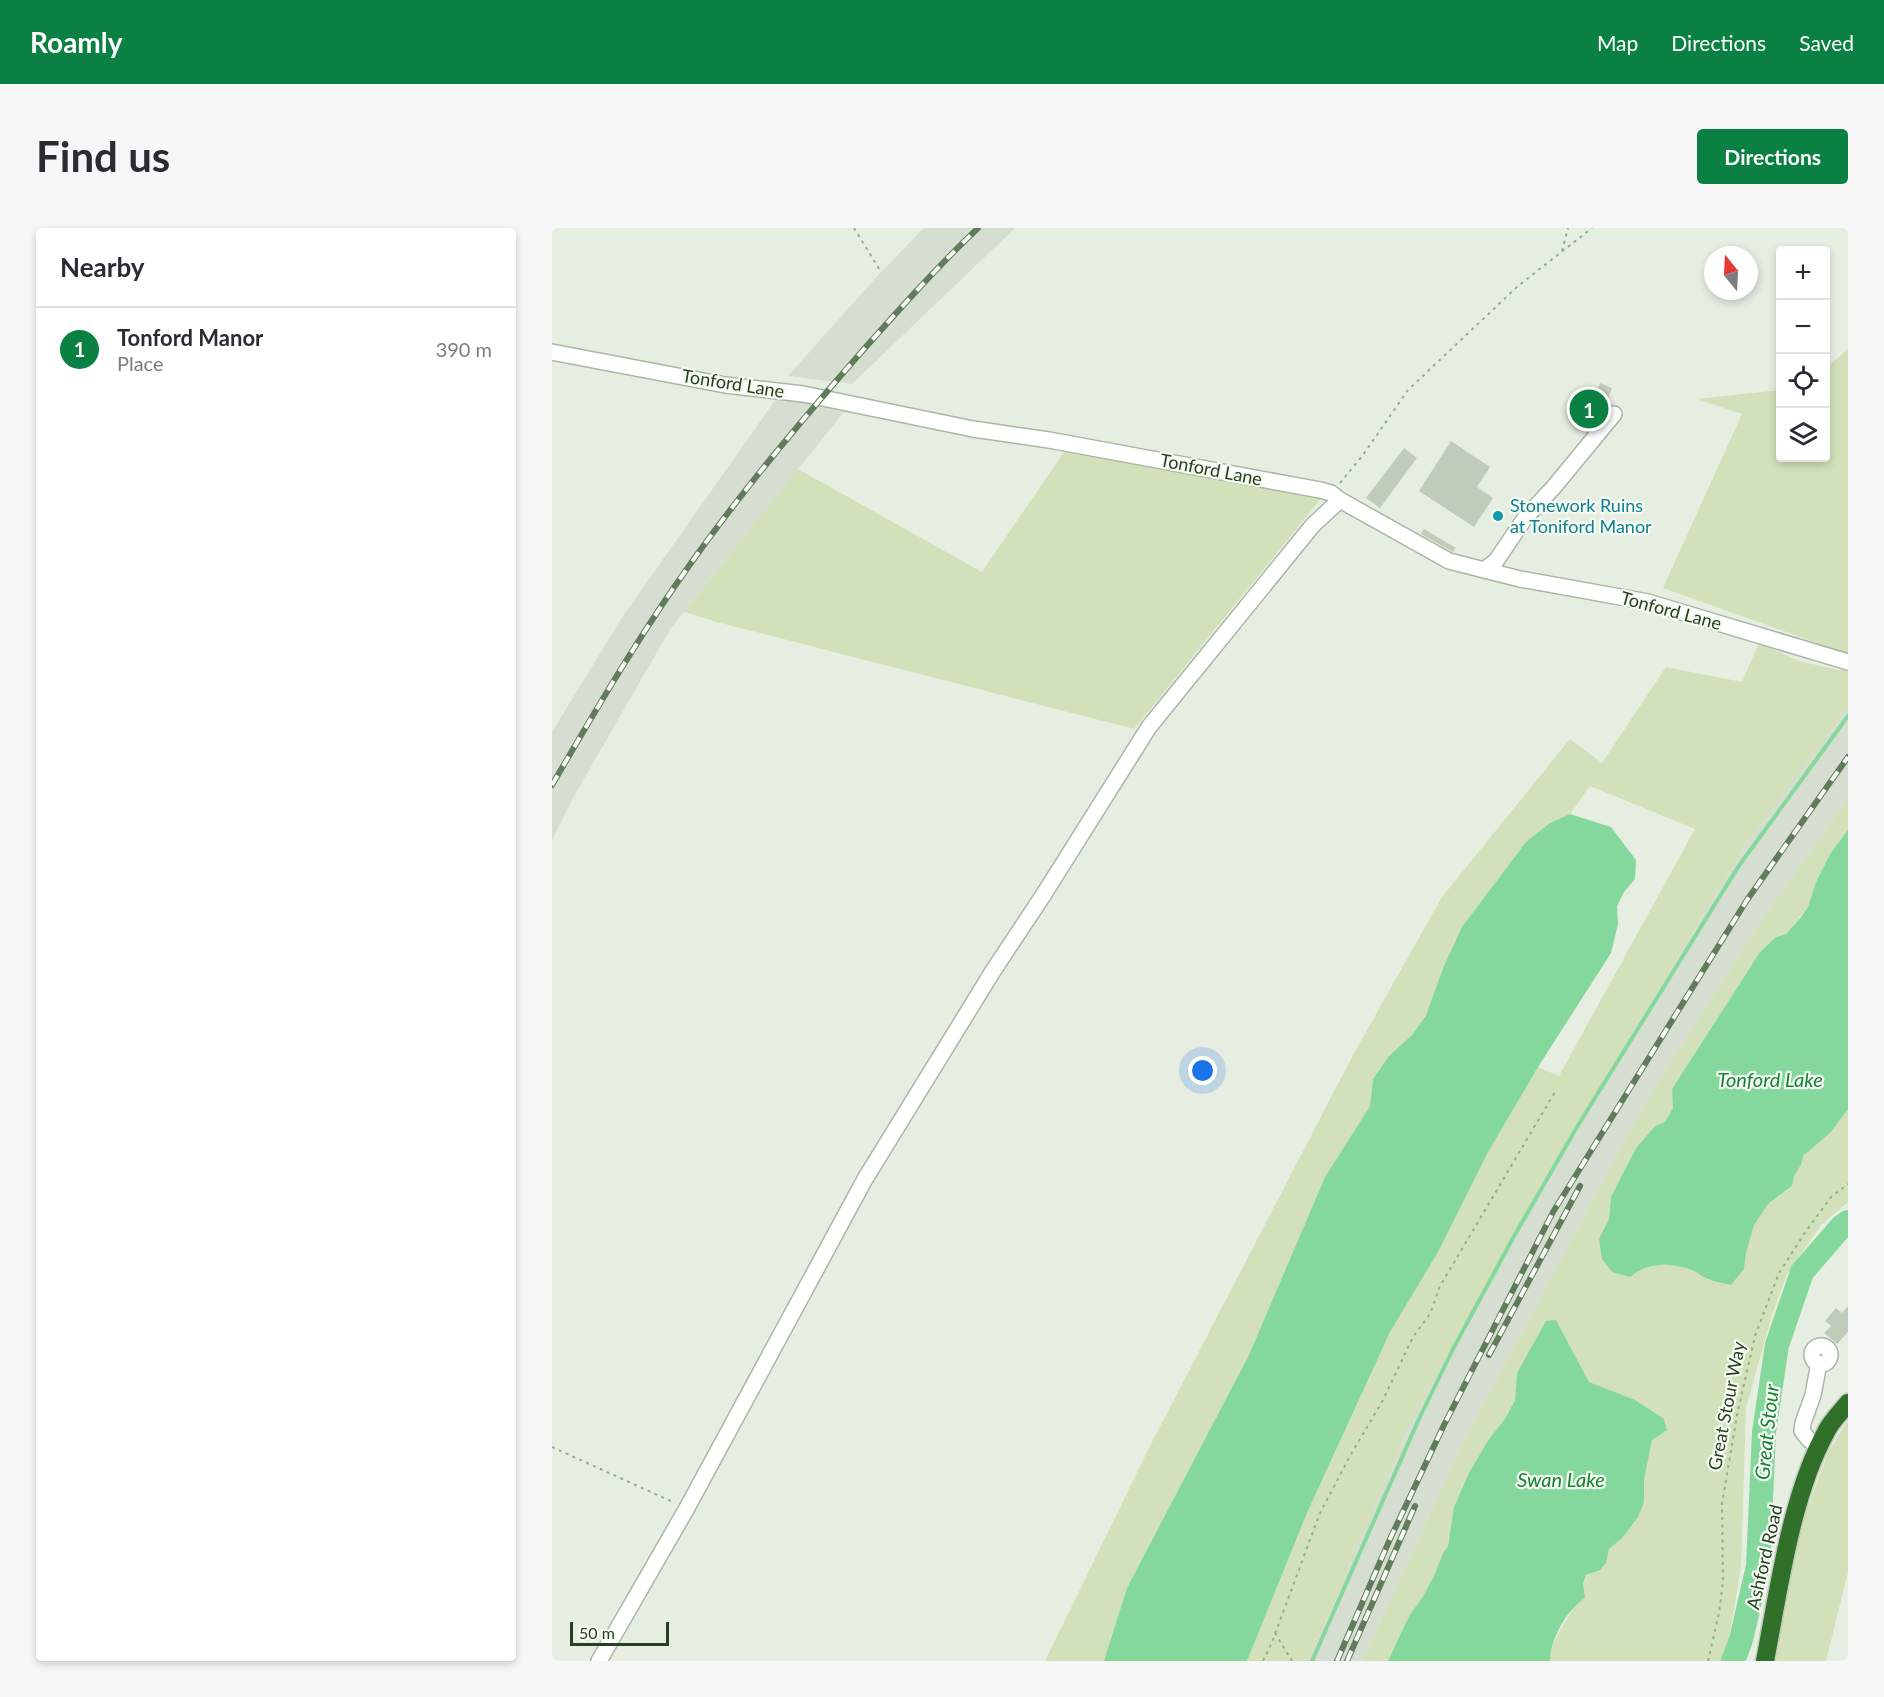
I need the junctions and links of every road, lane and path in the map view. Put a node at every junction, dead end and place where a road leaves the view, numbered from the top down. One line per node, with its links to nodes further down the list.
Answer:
1 (854, 228): 5 (path)
2 (1568, 228): 4 (path)
3 (1592, 228): 4 (path)
4 (1562, 252): 8 (path)
5 (881, 272)
6 (552, 352): 8 (street, Tonford Lane)
7 (1614, 414): 9 (street)
8 (1336, 497): 9 (street, Tonford Lane); 17 (street)
9 (1484, 570): 10 (street, Tonford Lane)
10 (1848, 662)
11 (1555, 1092): 18 (path)
12 (1848, 1184): 22 (path, Great Stour Way)
13 (1819, 1364): 15 (street)
14 (1848, 1402): 15 (highway, Ashford Road)
15 (1819, 1445): 23 (highway, Ashford Road)
16 (552, 1448): 17 (path)
17 (687, 1508): 19 (street)
18 (1275, 1633): 20 (path); 21 (path)
19 (599, 1661)
20 (1263, 1661)
21 (1292, 1661)
22 (1708, 1661)
23 (1765, 1661)

